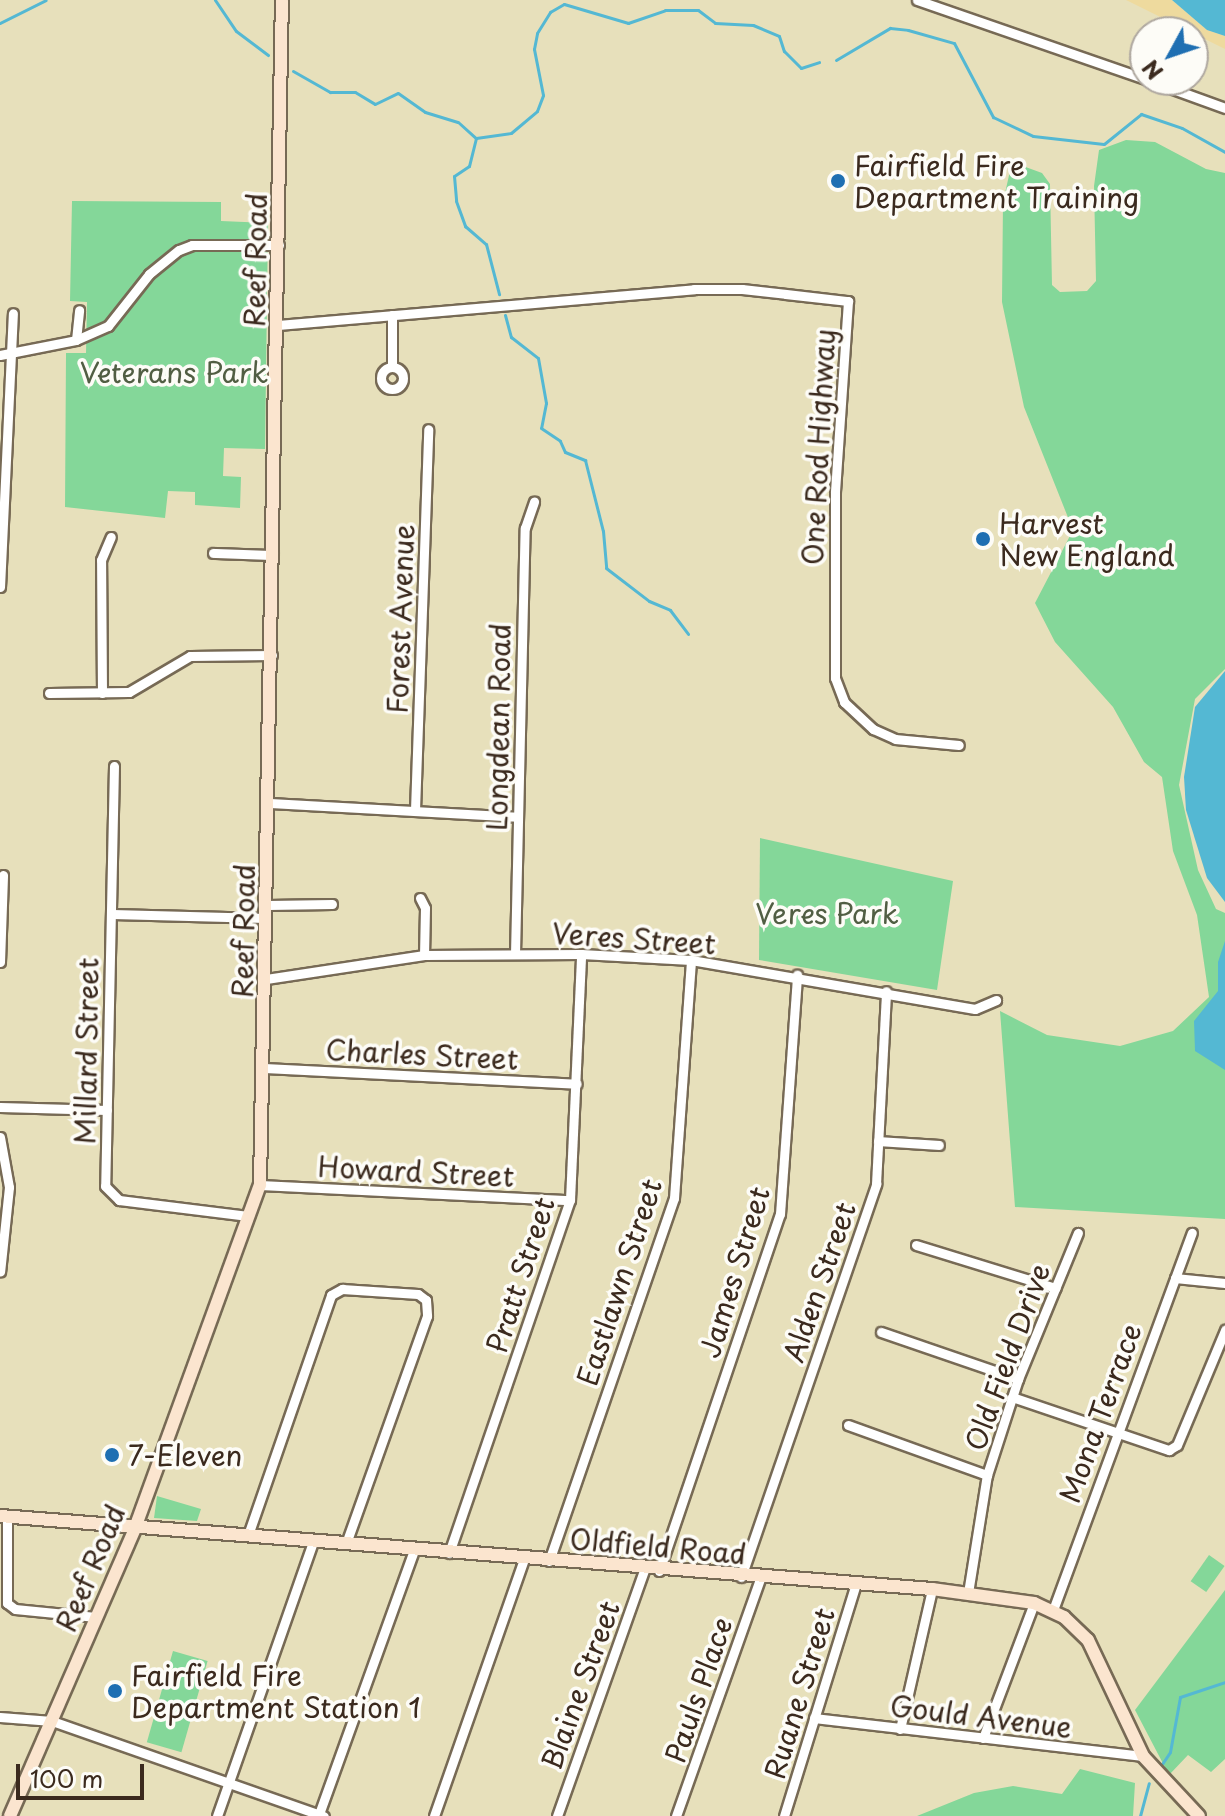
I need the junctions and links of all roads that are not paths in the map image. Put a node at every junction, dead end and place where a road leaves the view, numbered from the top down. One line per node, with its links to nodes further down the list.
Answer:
1 (282, 0): 6 (street, Reef Road)
2 (917, 0): 3 (street)
3 (1129, 73)
4 (1193, 96): 5 (street)
5 (1225, 108)
6 (279, 245): 10 (street, Reef Road); 11 (street)
7 (79, 310): 11 (street)
8 (13, 313): 12 (street)
9 (392, 315): 10 (street, One Rod Highway); 14 (street); 24 (street, One Rod Highway)
10 (278, 325): 19 (street, Reef Road)
11 (76, 340): 12 (street)
12 (12, 353): 13 (street); 20 (street)
13 (0, 355)
14 (392, 366)
15 (428, 429): 27 (street, Forest Avenue)
16 (534, 502): 28 (street, Longdean Road)
17 (111, 537): 23 (street)
18 (213, 553): 19 (street)
19 (273, 555): 21 (street, Reef Road)
20 (0, 587)
21 (272, 655): 23 (street); 26 (street, Reef Road)
22 (49, 693): 23 (street)
23 (102, 693)
24 (959, 745)
25 (114, 766): 33 (street, Millard Street)
26 (270, 803): 27 (street); 32 (street, Reef Road)
27 (415, 810): 28 (street)
28 (517, 817): 34 (street, Longdean Road)
29 (3, 875): 38 (street)
30 (420, 898): 36 (street)
31 (332, 904): 32 (street)
32 (267, 911): 33 (street); 40 (street, Reef Road)
33 (112, 914): 46 (street, Millard Street)
34 (515, 954): 35 (street, Veres Street); 36 (street, Veres Street)
35 (581, 954): 37 (street, Veres Street); 44 (street, Pratt Street)
36 (424, 955): 40 (street, Veres Street)
37 (691, 960): 39 (street, Veres Street); 75 (street, Eastlawn Street)
38 (0, 962)
39 (797, 975): 41 (street, Veres Street); 77 (street, James Street)
40 (266, 979): 43 (street, Reef Road)
41 (886, 991): 42 (street, Veres Street); 48 (street, Alden Street)
42 (996, 1000)
43 (264, 1068): 44 (street, Charles Street); 50 (street, Reef Road)
44 (577, 1084): 51 (street, Pratt Street)
45 (0, 1107): 46 (street)
46 (107, 1110): 52 (street, Millard Street)
47 (0, 1137): 56 (street)
48 (878, 1141): 49 (street); 78 (street, Alden Street)
49 (939, 1145)
50 (260, 1185): 51 (street, Howard Street); 52 (street, Reef Road)
51 (570, 1200): 73 (street, Pratt Street)
52 (248, 1216): 68 (street, Reef Road)
53 (1078, 1233): 59 (street, Old Field Drive)
54 (1192, 1233): 57 (street, Mona Terrace)
55 (916, 1245): 59 (street)
56 (0, 1272)
57 (1175, 1278): 58 (street); 65 (street, Mona Terrace)
58 (1225, 1283)
59 (1056, 1288): 62 (street, Old Field Drive)
60 (1225, 1330): 65 (street)
61 (881, 1332): 62 (street)
62 (1018, 1379): 63 (street, Old Field Drive)
63 (1012, 1397): 65 (street); 66 (street, Old Field Drive)
64 (848, 1425): 66 (street)
65 (1116, 1432): 84 (street, Mona Terrace)
66 (987, 1475): 82 (street, Old Field Drive)
67 (3, 1516): 68 (street, Oldfield Road); 85 (street)
68 (135, 1528): 69 (street, Oldfield Road); 85 (street, Reef Road)
69 (248, 1535): 70 (street, Oldfield Road); 71 (street)
70 (313, 1542): 71 (street, Oldfield Road); 92 (street)
71 (346, 1544): 72 (street, Oldfield Road)
72 (414, 1550): 73 (street, Oldfield Road); 93 (street)
73 (449, 1553): 74 (street, Oldfield Road)
74 (524, 1559): 75 (street, Oldfield Road); 96 (street)
75 (549, 1561): 76 (street, Oldfield Road)
76 (644, 1570): 77 (street, Oldfield Road); 97 (street, Blaine Street)
77 (659, 1571): 78 (street, Oldfield Road)
78 (741, 1577): 79 (street, Oldfield Road)
79 (760, 1579): 80 (street, Oldfield Road); 98 (street, Pauls Place)
80 (856, 1584): 81 (street, Oldfield Road); 87 (street, Ruane Street)
81 (932, 1589): 82 (street, Oldfield Road); 89 (street)
82 (968, 1593): 83 (street, Oldfield Road)
83 (1034, 1603): 84 (street, Oldfield Road); 90 (street)
84 (1053, 1610): 91 (street, Oldfield Road)
85 (96, 1617): 88 (street, Reef Road)
86 (0, 1717): 88 (street)
87 (814, 1718): 89 (street, Gould Avenue); 99 (street, Ruane Street)
88 (52, 1721): 92 (street); 94 (street, Reef Road)
89 (900, 1729): 90 (street, Gould Avenue)
90 (983, 1738): 91 (street, Gould Avenue)
91 (1145, 1759): 100 (street, Oldfield Road)
92 (227, 1782): 93 (street); 95 (street)
93 (322, 1815)
94 (10, 1816)
95 (217, 1816)
96 (434, 1816)
97 (557, 1816)
98 (676, 1816)
99 (784, 1816)
100 (1199, 1816)

